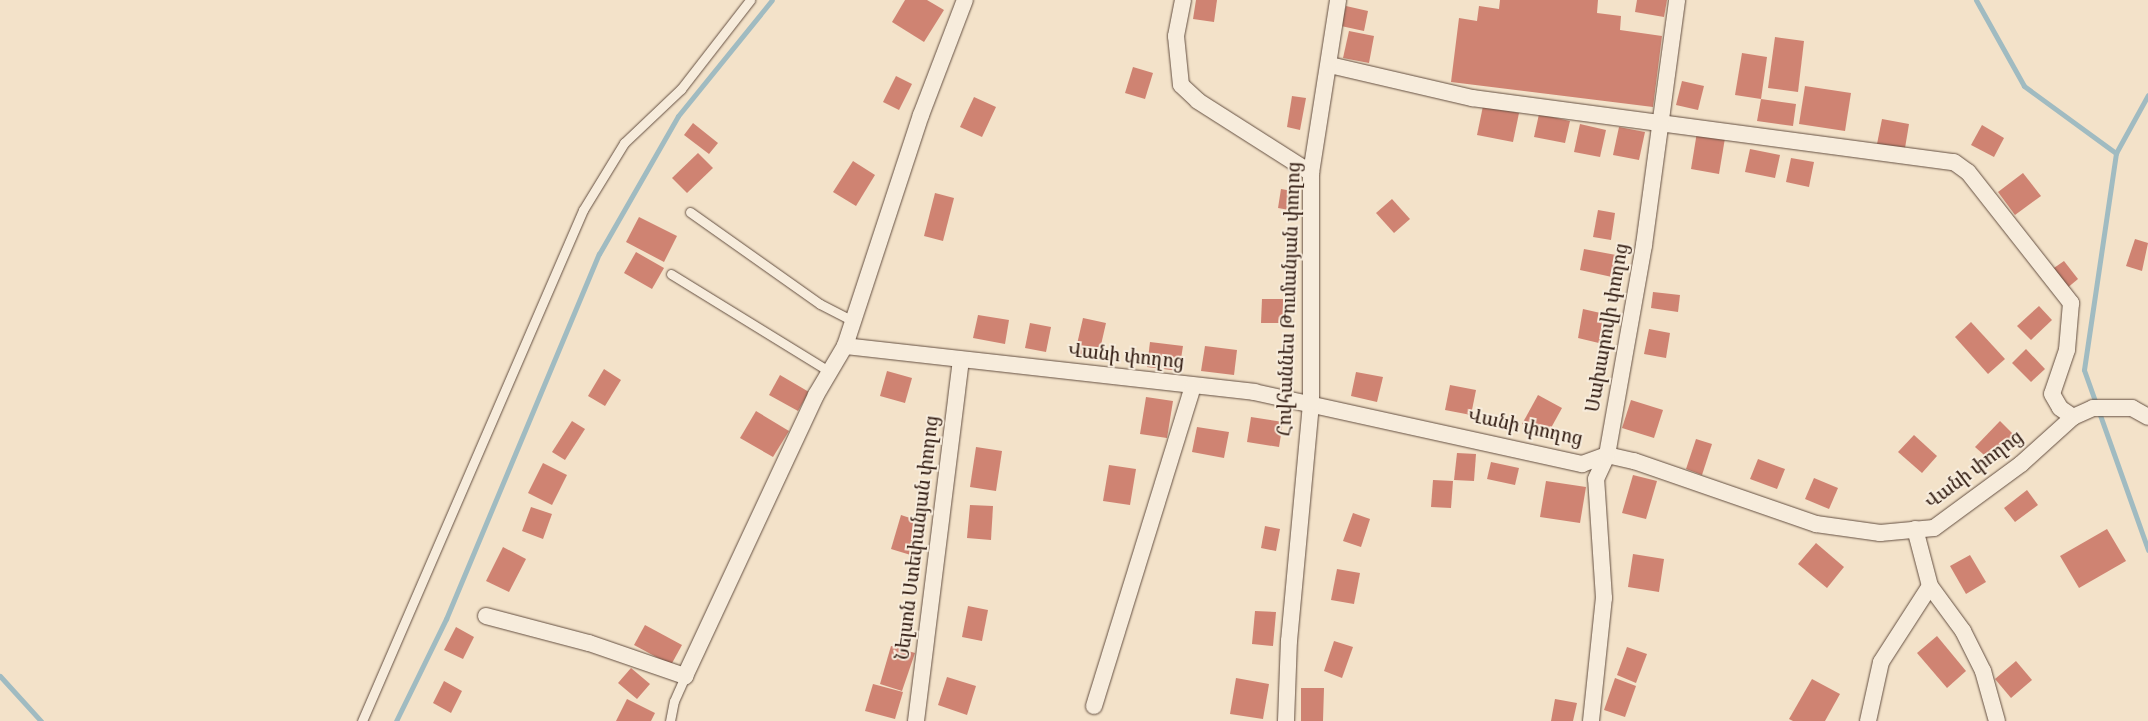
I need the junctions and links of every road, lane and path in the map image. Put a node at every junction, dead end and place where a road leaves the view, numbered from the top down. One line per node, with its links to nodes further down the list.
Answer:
1 (750, 0): 25 (lane)
2 (965, 0): 11 (street)
3 (1183, 0): 8 (street)
4 (1338, 0): 6 (street, Հովհաննես Թումանյան փողոց)
5 (1677, 0): 7 (street, Սախարովի փողոց)
6 (1330, 65): 7 (street); 8 (street, Հովհաննես Թումանյան փողոց)
7 (1662, 120): 17 (street); 19 (street, Սախարովի փողոց)
8 (1311, 173): 16 (street, Հովհաննես Թումանյան փողոց)
9 (690, 212): 11 (lane)
10 (671, 274): 14 (lane)
11 (851, 320): 12 (street)
12 (844, 346): 13 (street, Վանի փողոց); 14 (street)
13 (961, 360): 15 (street, Վանի փողոց); 27 (street, Նելսոն Ստեփանյան փողոց)
14 (830, 372): 23 (street)
15 (1193, 386): 16 (street, Վանի փողոց); 24 (street)
16 (1311, 402): 19 (street, Վանի փողոց); 28 (street, Հովհաննես Թումանյան փողոց)
17 (2073, 417): 18 (street, Վանի փողոց); 20 (street, Վանի փողոց)
18 (2148, 417)
19 (1607, 455): 20 (street, Վանի փողոց); 29 (street, Սախարովի փողոց)
20 (1915, 529): 21 (street)
21 (1930, 586): 30 (street); 31 (street)
22 (486, 616): 23 (street)
23 (685, 676): 26 (lane)
24 (1094, 706)
25 (362, 721)
26 (670, 721)
27 (916, 721)
28 (1286, 721)
29 (1591, 721)
30 (1868, 721)
31 (1997, 721)

